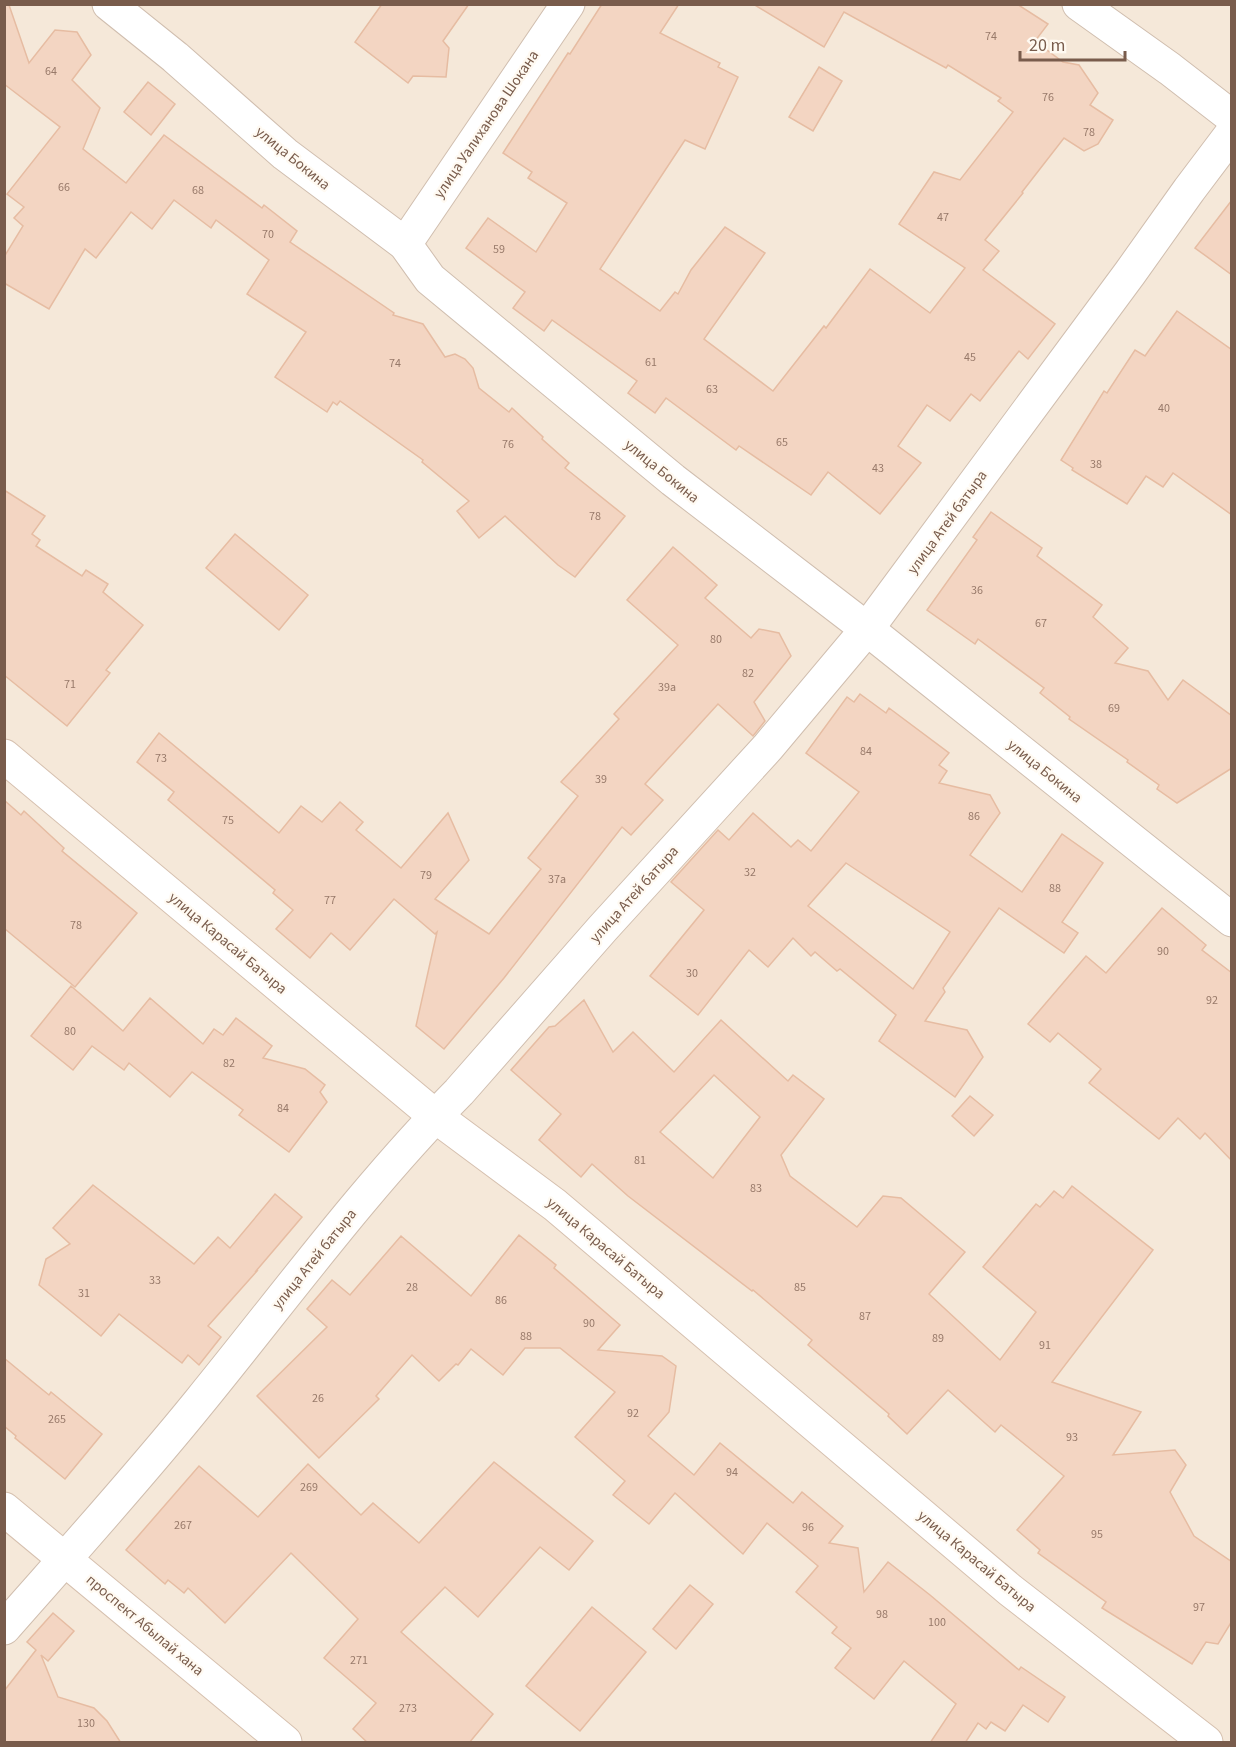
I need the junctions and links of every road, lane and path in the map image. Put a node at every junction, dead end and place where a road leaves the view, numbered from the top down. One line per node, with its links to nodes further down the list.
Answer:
1 (109, 4): 6 (street, улица Бокина)
2 (567, 4): 6 (street, улица Уалиханова Шокана)
3 (1079, 4): 4 (street)
4 (1232, 117)
5 (1232, 133): 7 (street, улица Атей батыра)
6 (405, 244): 7 (street, улица Бокина)
7 (867, 629): 9 (street, улица Бокина); 10 (street, улица Атей батыра)
8 (4, 756): 10 (street, улица Карасай Батыра)
9 (1232, 920)
10 (435, 1116): 12 (street, улица Атей батыра); 15 (street, улица Карасай Батыра)
11 (4, 1509): 12 (street, проспект Абылай хана)
12 (65, 1559): 13 (street, улица Атей батыра); 14 (street, проспект Абылай хана)
13 (4, 1628)
14 (285, 1743)
15 (1206, 1743)

